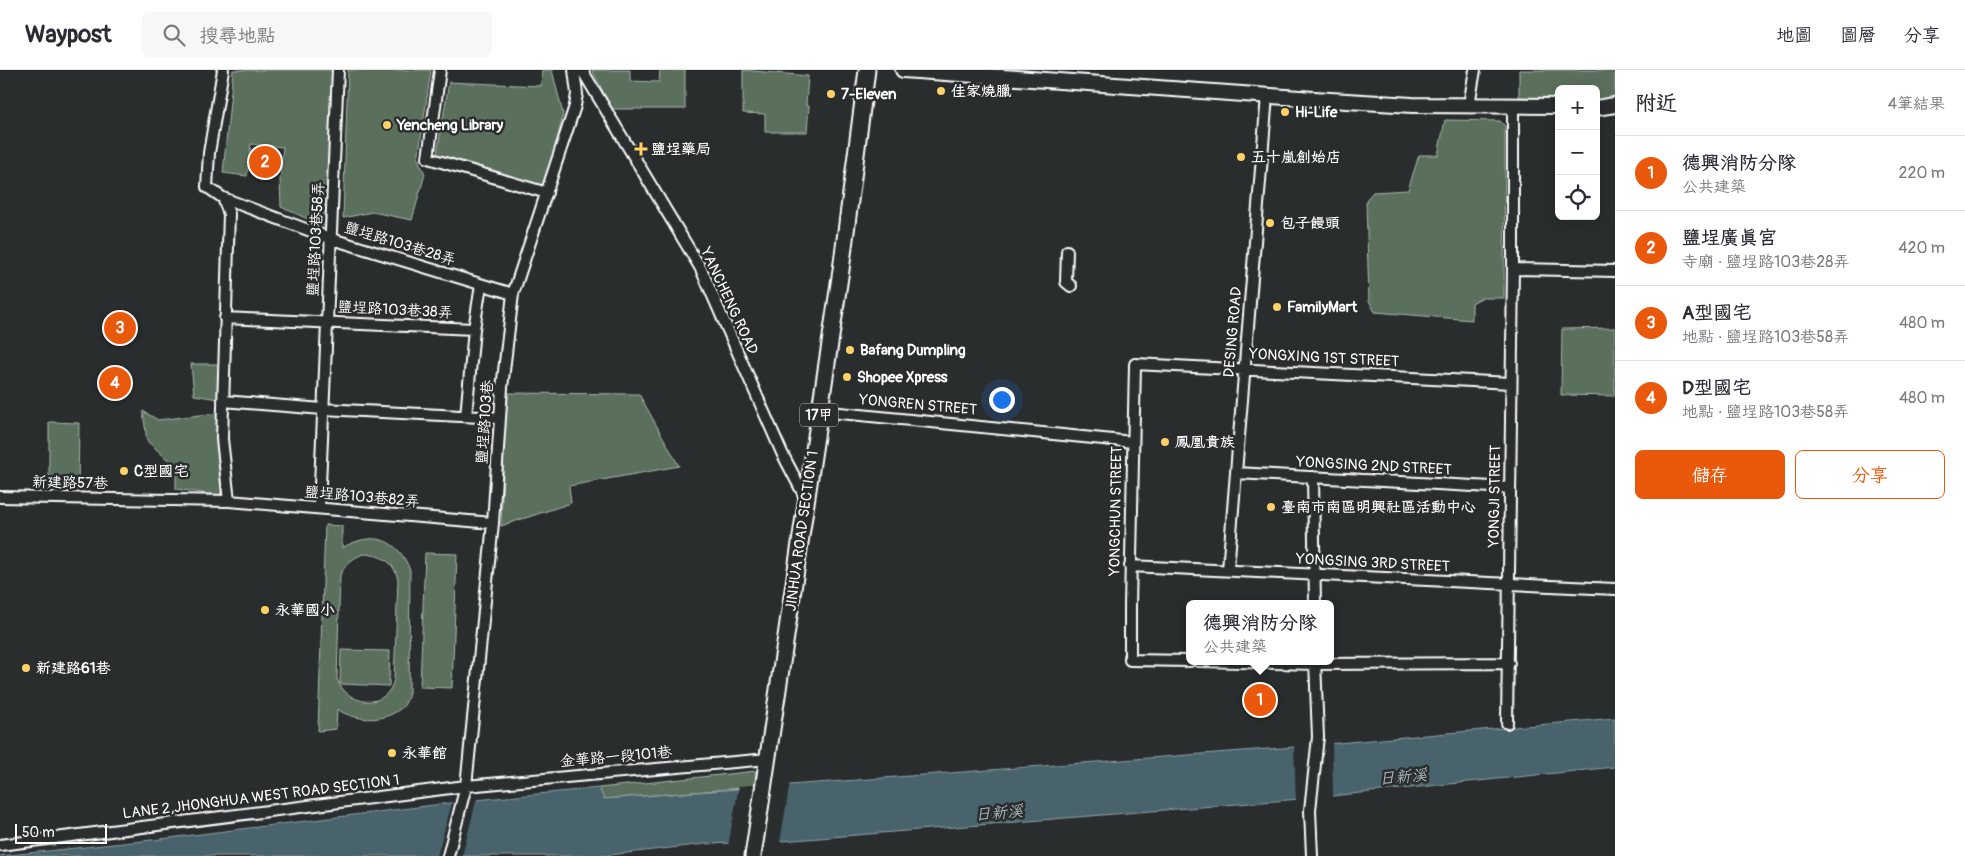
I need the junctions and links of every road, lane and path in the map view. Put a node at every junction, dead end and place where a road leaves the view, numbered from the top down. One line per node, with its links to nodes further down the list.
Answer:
1 (223, 70): 16 (street)
2 (338, 70): 17 (street, 鹽埕路103巷58弄)
3 (440, 70): 15 (street)
4 (574, 70): 15 (street, 鹽埕路103巷)
5 (582, 70): 40 (street, YANCHENG ROAD)
6 (867, 70): 32 (main road, JINHUA ROAD SECTION 1 / 17甲)
7 (903, 70): 9 (street)
8 (1475, 70): 10 (street)
9 (1267, 96): 10 (street); 28 (street, DESING ROAD)
10 (1469, 105): 12 (street)
11 (1615, 105): 14 (street)
12 (1513, 106): 13 (street); 19 (street, YONGJI STREET)
13 (1555, 106)
14 (1600, 107)
15 (547, 193): 23 (street, 鹽埕路103巷)
16 (223, 198): 17 (street, 鹽埕路103巷28弄); 24 (street)
17 (332, 239): 21 (street, 鹽埕路103巷28弄); 25 (street, 鹽埕路103巷58弄)
18 (1067, 250): 22 (street)
19 (1513, 270): 20 (street); 29 (street, YONGJI STREET)
20 (1615, 270)
21 (481, 284): 23 (street, 鹽埕路103巷28弄); 26 (street, 鹽埕路103巷)
22 (1072, 286)
23 (513, 294): 34 (street, 鹽埕路103巷)
24 (225, 318): 25 (street, 鹽埕路103巷38弄); 30 (street)
25 (327, 322): 26 (street, 鹽埕路103巷38弄); 31 (street, 鹽埕路103巷58弄)
26 (474, 329): 33 (street, 鹽埕路103巷)
27 (1135, 364): 28 (street, YONGXING 1ST STREET); 35 (street, YONGCHUN STREET)
28 (1244, 369): 29 (street, YONGXING 1ST STREET); 36 (street, DESING ROAD)
29 (1511, 383): 38 (street, YONGJI STREET)
30 (223, 401): 31 (street); 41 (street)
31 (323, 409): 33 (street); 42 (street, 鹽埕路103巷58弄)
32 (820, 411): 35 (street, YONGREN STREET); 40 (main road, JINHUA ROAD SECTION 1 / 17甲)
33 (466, 416): 34 (street)
34 (500, 418): 43 (street, 鹽埕路103巷)
35 (1133, 442): 44 (street, YONGCHUN STREET)
36 (1236, 473): 37 (street, YONGSING 2ND STREET); 45 (street, DESING ROAD)
37 (1313, 477): 38 (street, YONGSING 2ND STREET); 46 (street)
38 (1510, 488): 47 (street, YONGJI STREET)
39 (0, 497): 41 (street, 新建路57巷)
40 (806, 499): 55 (main road, JINHUA ROAD SECTION 1 / 17甲)
41 (229, 501): 42 (street, 鹽埕路103巷82弄)
42 (319, 508): 43 (street, 鹽埕路103巷82弄)
43 (493, 524): 56 (street, 鹽埕路103巷)
44 (1130, 566): 45 (street, YONGSING 3RD STREET); 50 (street, YONGCHUN STREET)
45 (1228, 570): 46 (street, YONGSING 3RD STREET)
46 (1315, 575): 47 (street, YONGSING 3RD STREET); 49 (street)
47 (1509, 584): 48 (street, YONGSING 3RD STREET); 52 (street, YONGJI STREET)
48 (1615, 589)
49 (1315, 600)
50 (1186, 661)
51 (1334, 663): 52 (street)
52 (1508, 663): 54 (street, YONGJI STREET)
53 (1315, 665): 60 (street)
54 (1507, 723)
55 (768, 759): 56 (street, 金華路一段101巷); 58 (main road, JINHUA ROAD SECTION 1 / 17甲)
56 (465, 790): 57 (street, LANE 2,JHONGHUA WEST ROAD SECTION 1); 59 (street, 鹽埕路103巷)
57 (0, 845)
58 (754, 850)
59 (448, 856)
60 (1312, 856)

